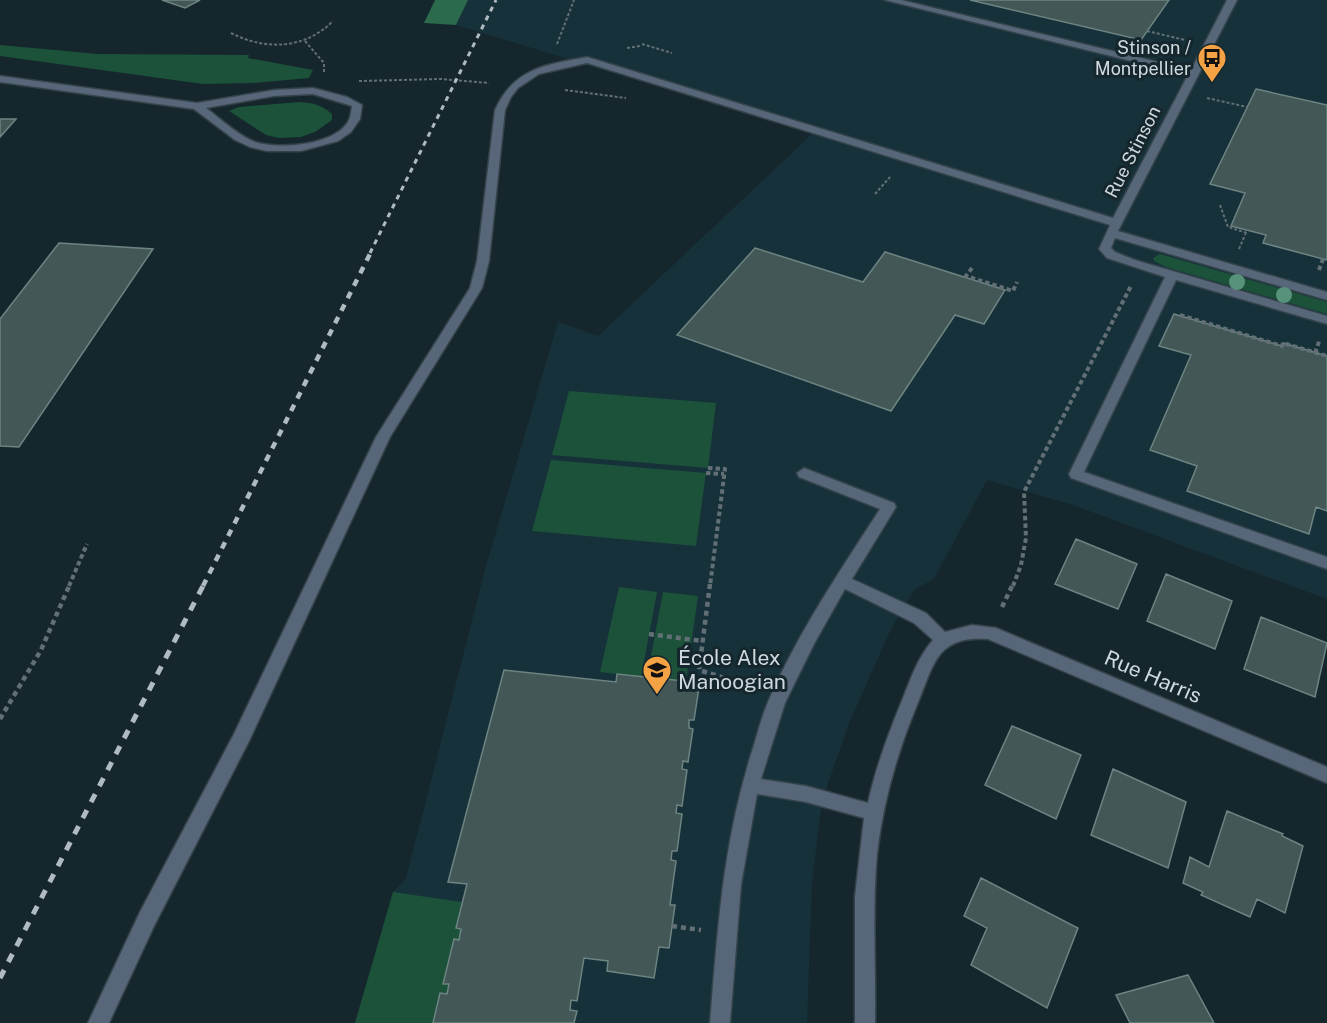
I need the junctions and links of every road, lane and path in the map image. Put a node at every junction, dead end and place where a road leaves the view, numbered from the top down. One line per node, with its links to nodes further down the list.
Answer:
1 (574, 0): 10 (path)
2 (890, 0): 12 (street)
3 (1232, 0): 12 (street, Rue Stinson)
4 (333, 21): 8 (path)
5 (1147, 31): 7 (path)
6 (231, 33): 8 (path)
7 (1185, 40)
8 (305, 41): 16 (path)
9 (642, 44): 11 (path)
10 (556, 48)
11 (672, 53)
12 (1194, 74): 24 (street, Rue Stinson)
13 (0, 79): 19 (street)
14 (352, 82): 15 (path)
15 (514, 86): 18 (path); 24 (street); 52 (street)
16 (323, 92): 19 (street); 19 (street)
17 (1206, 97): 20 (path)
18 (631, 98)
19 (197, 106)
20 (1247, 107)
21 (880, 173): 22 (path)
22 (875, 194)
23 (1220, 205): 25 (path)
24 (1114, 228): 27 (street, Rue Stinson); 30 (street)
25 (1237, 253)
26 (972, 267): 28 (path)
27 (1172, 275): 32 (street); 39 (street)
28 (1017, 282)
29 (1134, 282): 41 (path)
30 (1327, 296)
31 (1174, 314): 34 (path)
32 (1327, 321)
33 (1320, 337): 34 (path)
34 (1315, 353): 35 (path)
35 (1327, 356)
36 (707, 471): 44 (path)
37 (804, 473): 40 (street)
38 (87, 544): 46 (path)
39 (1327, 563)
40 (842, 581): 43 (street); 48 (street)
41 (1002, 607)
42 (649, 634): 44 (path)
43 (951, 636): 47 (street, Rue Harris); 49 (street)
44 (702, 641): 45 (path)
45 (755, 688)
46 (0, 719)
47 (1327, 775)
48 (750, 785): 49 (street); 53 (street)
49 (875, 813): 54 (street)
50 (672, 926): 51 (path)
51 (701, 930)
52 (98, 1023)
53 (720, 1023)
54 (866, 1023)

